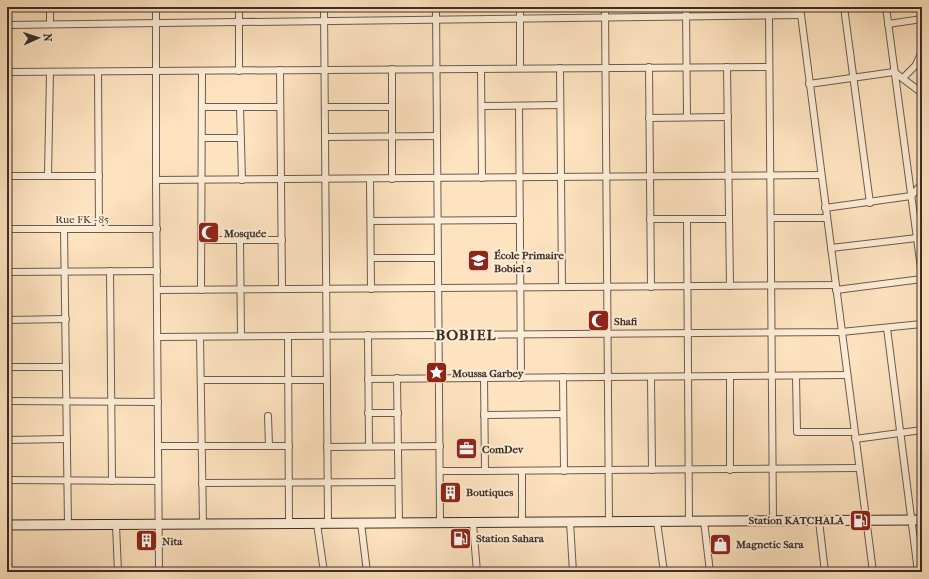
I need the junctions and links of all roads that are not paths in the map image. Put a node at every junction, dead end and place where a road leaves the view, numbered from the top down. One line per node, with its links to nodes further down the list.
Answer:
1 (50, 7): 22 (street)
2 (156, 7): 21 (street)
3 (239, 7): 20 (street)
4 (324, 7): 19 (street)
5 (436, 7): 18 (street)
6 (520, 7): 16 (street)
7 (605, 7): 15 (street)
8 (686, 7): 14 (street)
9 (800, 7): 12 (street)
10 (844, 7): 46 (street)
11 (886, 7): 23 (street)
12 (801, 15): 13 (street); 48 (street)
13 (769, 16): 14 (street); 29 (street)
14 (686, 17): 15 (street); 27 (street)
15 (605, 18): 16 (street); 32 (street)
16 (520, 19): 18 (street); 30 (street)
17 (922, 19): 23 (street)
18 (436, 20): 19 (street); 35 (street)
19 (324, 21): 20 (street); 39 (street)
20 (240, 22): 21 (street); 37 (street)
21 (156, 23): 22 (street); 40 (street)
22 (50, 24): 24 (street)
23 (888, 24): 45 (street)
24 (7, 25)
25 (922, 51): 26 (street)
26 (919, 64): 47 (street)
27 (687, 67): 28 (street); 33 (street); 60 (street)
28 (727, 67): 29 (street); 58 (street)
29 (770, 67): 71 (street)
30 (520, 68): 31 (street); 36 (street)
31 (560, 68): 32 (street); 50 (street)
32 (606, 68): 33 (street); 72 (street)
33 (649, 68): 59 (street)
34 (392, 69): 35 (street); 39 (street); 51 (street)
35 (437, 69): 36 (street); 62 (street)
36 (481, 69): 52 (street)
37 (239, 70): 38 (street); 41 (street)
38 (280, 70): 39 (street); 55 (street)
39 (324, 70): 56 (street)
40 (156, 71): 41 (street); 44 (street); 81 (street)
41 (202, 71): 57 (street)
42 (7, 72): 43 (street)
43 (50, 72): 44 (street); 68 (street)
44 (98, 72): 69 (street)
45 (894, 72): 46 (street); 47 (street); 86 (street)
46 (854, 78): 48 (street); 87 (street)
47 (903, 78): 49 (street)
48 (810, 84): 66 (street)
49 (922, 93)
50 (560, 105): 53 (street); 77 (street)
51 (392, 106): 56 (street); 61 (street)
52 (482, 106): 53 (street); 75 (street)
53 (519, 106): 76 (street)
54 (240, 107): 55 (street); 57 (street); 65 (street)
55 (280, 107): 84 (street)
56 (325, 107): 63 (street)
57 (202, 108): 64 (street)
58 (728, 117): 60 (street); 70 (street)
59 (649, 118): 60 (street); 73 (street)
60 (687, 118)
61 (392, 136): 62 (street); 63 (street); 80 (street)
62 (437, 136): 74 (street)
63 (325, 137): 78 (street)
64 (202, 138): 65 (street); 82 (street)
65 (241, 138): 83 (street)
66 (821, 175): 71 (street); 88 (street)
67 (7, 176): 68 (street)
68 (48, 176): 69 (street)
69 (99, 176): 99 (street)
70 (729, 176): 71 (street); 73 (street); 93 (street)
71 (770, 176): 89 (street)
72 (606, 177): 73 (street); 77 (street); 118 (street)
73 (650, 177): 91 (street)
74 (438, 178): 75 (street); 80 (street); 94 (street)
75 (482, 178): 76 (street)
76 (519, 178): 77 (street); 95 (street)
77 (561, 178): 117 (street)
78 (325, 179): 79 (street); 84 (street); 123 (street)
79 (370, 179): 80 (street); 96 (street)
80 (392, 179)
81 (156, 180): 82 (street); 100 (street)
82 (202, 180): 83 (street); 102 (street)
83 (242, 180): 84 (street)
84 (280, 180): 104 (street)
85 (922, 184): 86 (street)
86 (911, 196): 87 (street); 101 (street)
87 (870, 203): 88 (street)
88 (825, 208): 90 (street)
89 (771, 218): 90 (street); 116 (street)
90 (827, 218): 105 (street)
91 (650, 219): 92 (street); 113 (street)
92 (687, 219): 93 (street); 114 (street)
93 (729, 219): 115 (street)
94 (438, 220): 95 (street); 96 (street); 107 (street)
95 (520, 220): 120 (street)
96 (370, 221): 106 (street)
97 (7, 229): 98 (street, Rue FK - 85)
98 (64, 229): 99 (street, Rue FK - 85); 111 (street)
99 (99, 229): 100 (street, Rue FK - 85)
100 (157, 229): 109 (street)
101 (917, 238): 105 (street); 112 (street)
102 (202, 240): 103 (street); 126 (street)
103 (240, 240): 104 (street); 127 (street)
104 (282, 240): 122 (street)
105 (831, 248): 121 (street)
106 (371, 258): 107 (street); 124 (street)
107 (438, 258): 119 (street)
108 (110, 271): 109 (street); 111 (street); 164 (street)
109 (157, 271): 125 (street)
110 (7, 272): 111 (street)
111 (65, 272): 129 (street)
112 (922, 278): 121 (street)
113 (651, 286): 114 (street); 118 (street)
114 (688, 286): 115 (street); 134 (street)
115 (730, 286): 116 (street)
116 (771, 286): 121 (street); 132 (street)
117 (562, 287): 118 (street); 120 (street)
118 (607, 287): 136 (street)
119 (438, 288): 120 (street); 124 (street); 137 (street)
120 (520, 288): 135 (street)
121 (836, 288): 133 (street)
122 (282, 289): 123 (street); 127 (street)
123 (326, 289): 124 (street); 140 (street)
124 (371, 289)
125 (157, 290): 126 (street); 143 (street)
126 (202, 290): 127 (street)
127 (240, 290): 138 (street)
128 (7, 320): 129 (street)
129 (66, 320): 144 (street)
130 (922, 324): 131 (street)
131 (887, 328): 133 (street); 173 (street)
132 (772, 332): 133 (street); 134 (street); 149 (street)
133 (841, 332): 146 (street)
134 (688, 333): 136 (street); 147 (street)
135 (520, 334): 136 (street); 137 (street); 157 (street)
136 (608, 334): 152 (street)
137 (439, 335): 141 (street); 155 (street)
138 (241, 336): 139 (street); 142 (street)
139 (288, 336): 140 (street); 160 (street)
140 (326, 336): 141 (street); 161 (street)
141 (368, 336): 158 (street)
142 (200, 337): 143 (street); 159 (street)
143 (157, 338): 165 (street)
144 (66, 366): 145 (street); 163 (street)
145 (7, 367)
146 (847, 375): 150 (street); 172 (street)
147 (688, 376): 148 (street); 153 (street); 189 (street)
148 (730, 376): 149 (street); 190 (street)
149 (772, 376): 150 (street); 186 (street)
150 (796, 376): 172 (street)
151 (563, 377): 152 (street); 157 (street); 168 (street)
152 (608, 377): 153 (street); 187 (street)
153 (651, 377): 188 (street)
154 (397, 378): 155 (street); 158 (street); 167 (street)
155 (439, 378): 156 (street); 183 (street)
156 (484, 378): 157 (street); 169 (street)
157 (521, 378)
158 (368, 379): 166 (street)
159 (201, 380): 160 (street); 178 (street)
160 (289, 380): 161 (street); 180 (street)
161 (327, 380): 184 (street)
162 (7, 401): 163 (street)
163 (67, 401): 164 (street); 174 (street)
164 (111, 402): 165 (street); 197 (street)
165 (158, 402): 177 (street)
166 (368, 413): 167 (street); 181 (street)
167 (398, 413): 182 (street)
168 (563, 414): 169 (street); 192 (street)
169 (484, 415): 194 (street)
170 (268, 416): 179 (street)
171 (922, 430): 173 (street)
172 (854, 432): 175 (street)
173 (900, 433): 175 (street); 205 (street)
174 (67, 439): 176 (street); 196 (street)
175 (855, 439): 185 (street)
176 (7, 440)
177 (158, 446): 178 (street); 198 (street)
178 (202, 446): 179 (street); 200 (street)
179 (269, 446): 180 (street)
180 (289, 446): 202 (street)
181 (369, 446): 182 (street); 184 (street)
182 (398, 446): 183 (street); 199 (street)
183 (440, 446): 193 (street)
184 (327, 447): 201 (street)
185 (859, 468): 186 (street); 204 (street)
186 (773, 469): 190 (street); 209 (street)
187 (609, 470): 188 (street); 192 (street); 212 (street)
188 (652, 470): 189 (street)
189 (689, 470): 190 (street); 207 (street)
190 (730, 470)
191 (522, 471): 192 (street); 194 (street); 210 (street)
192 (564, 471)
193 (440, 472): 194 (street); 216 (street)
194 (485, 472)
195 (7, 480): 196 (street)
196 (68, 480): 197 (street); 222 (street)
197 (112, 480): 198 (street)
198 (158, 481): 224 (street)
199 (398, 482): 201 (street); 215 (street)
200 (202, 483): 202 (street); 218 (street)
201 (328, 483): 202 (street); 221 (street)
202 (289, 484): 219 (street)
203 (819, 520): 204 (street); 209 (street); 234 (street)
204 (866, 520): 205 (street); 235 (street)
205 (912, 520): 206 (street); 236 (street)
206 (922, 520)
207 (689, 521): 208 (street); 213 (street)
208 (704, 521): 209 (street); 233 (street)
209 (773, 521)
210 (522, 522): 211 (street); 217 (street)
211 (570, 522): 212 (street); 231 (street)
212 (609, 522): 213 (street)
213 (657, 522): 232 (street)
214 (361, 523): 215 (street); 221 (street); 229 (street)
215 (399, 523): 216 (street)
216 (440, 523): 217 (street)
217 (472, 523): 230 (street)
218 (203, 524): 219 (street); 224 (street)
219 (289, 524): 220 (street)
220 (317, 524): 221 (street); 228 (street)
221 (328, 524)
222 (68, 525): 223 (street); 225 (street)
223 (116, 525): 224 (street); 226 (street)
224 (158, 525): 227 (street)
225 (7, 526)
226 (118, 572)
227 (159, 572)
228 (324, 572)
229 (367, 572)
230 (477, 572)
231 (573, 572)
232 (664, 572)
233 (710, 572)
234 (825, 572)
235 (873, 572)
236 (918, 572)

